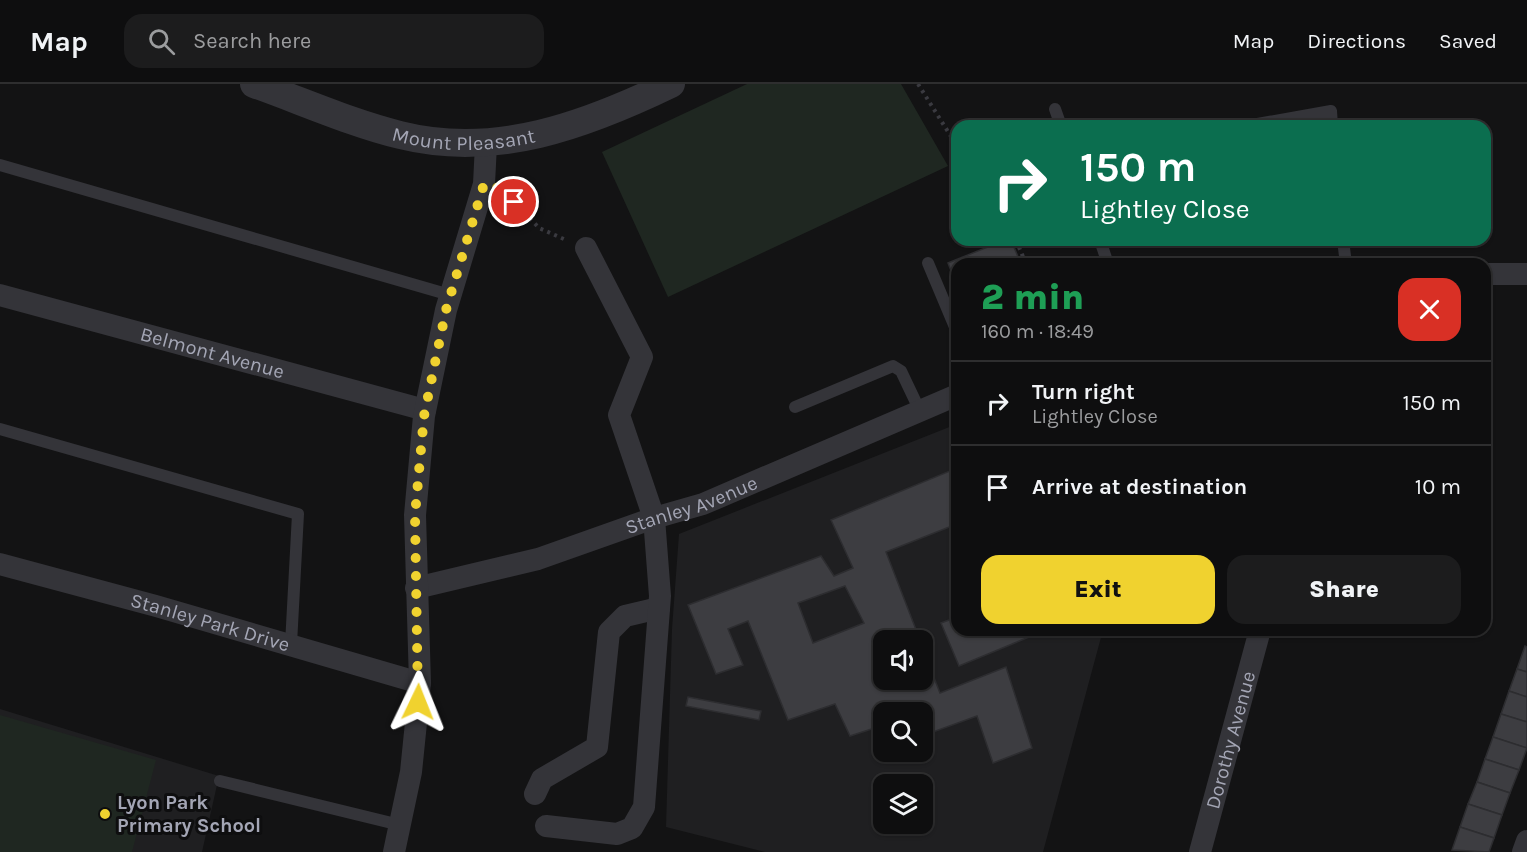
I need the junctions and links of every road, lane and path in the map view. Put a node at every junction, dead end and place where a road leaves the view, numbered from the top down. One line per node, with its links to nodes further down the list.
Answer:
1 (254, 84): 9 (street, Mount Pleasant)
2 (671, 84): 9 (street, Mount Pleasant)
3 (918, 84): 8 (path)
4 (1055, 109): 5 (lane)
5 (1059, 120)
6 (1280, 120): 7 (lane)
7 (1332, 120)
8 (951, 136)
9 (486, 144): 11 (street)
10 (0, 165): 17 (lane)
11 (484, 184): 12 (path); 17 (street)
12 (586, 248): 24 (street)
13 (928, 263): 18 (lane)
14 (1491, 274): 15 (street)
15 (1527, 274)
16 (0, 295): 21 (street, Belmont Avenue)
17 (450, 296): 21 (street)
18 (951, 318)
19 (951, 398): 22 (street, Stanley Avenue)
20 (795, 407): 22 (lane)
21 (425, 410): 26 (street)
22 (920, 411): 24 (street, Stanley Avenue)
23 (0, 429): 29 (lane)
24 (654, 518): 26 (street, Stanley Avenue); 27 (street)
25 (0, 564): 29 (street, Stanley Park Drive)
26 (416, 588): 30 (street)
27 (659, 608): 32 (street); 34 (street)
28 (1258, 636): 37 (street, Dorothy Avenue)
29 (291, 644): 30 (street, Stanley Park Drive)
30 (420, 683): 33 (street)
31 (220, 781): 33 (lane)
32 (535, 794)
33 (400, 825): 36 (street)
34 (546, 826)
35 (1527, 841): 38 (street)
36 (394, 852)
37 (1200, 852)
38 (1523, 852)

